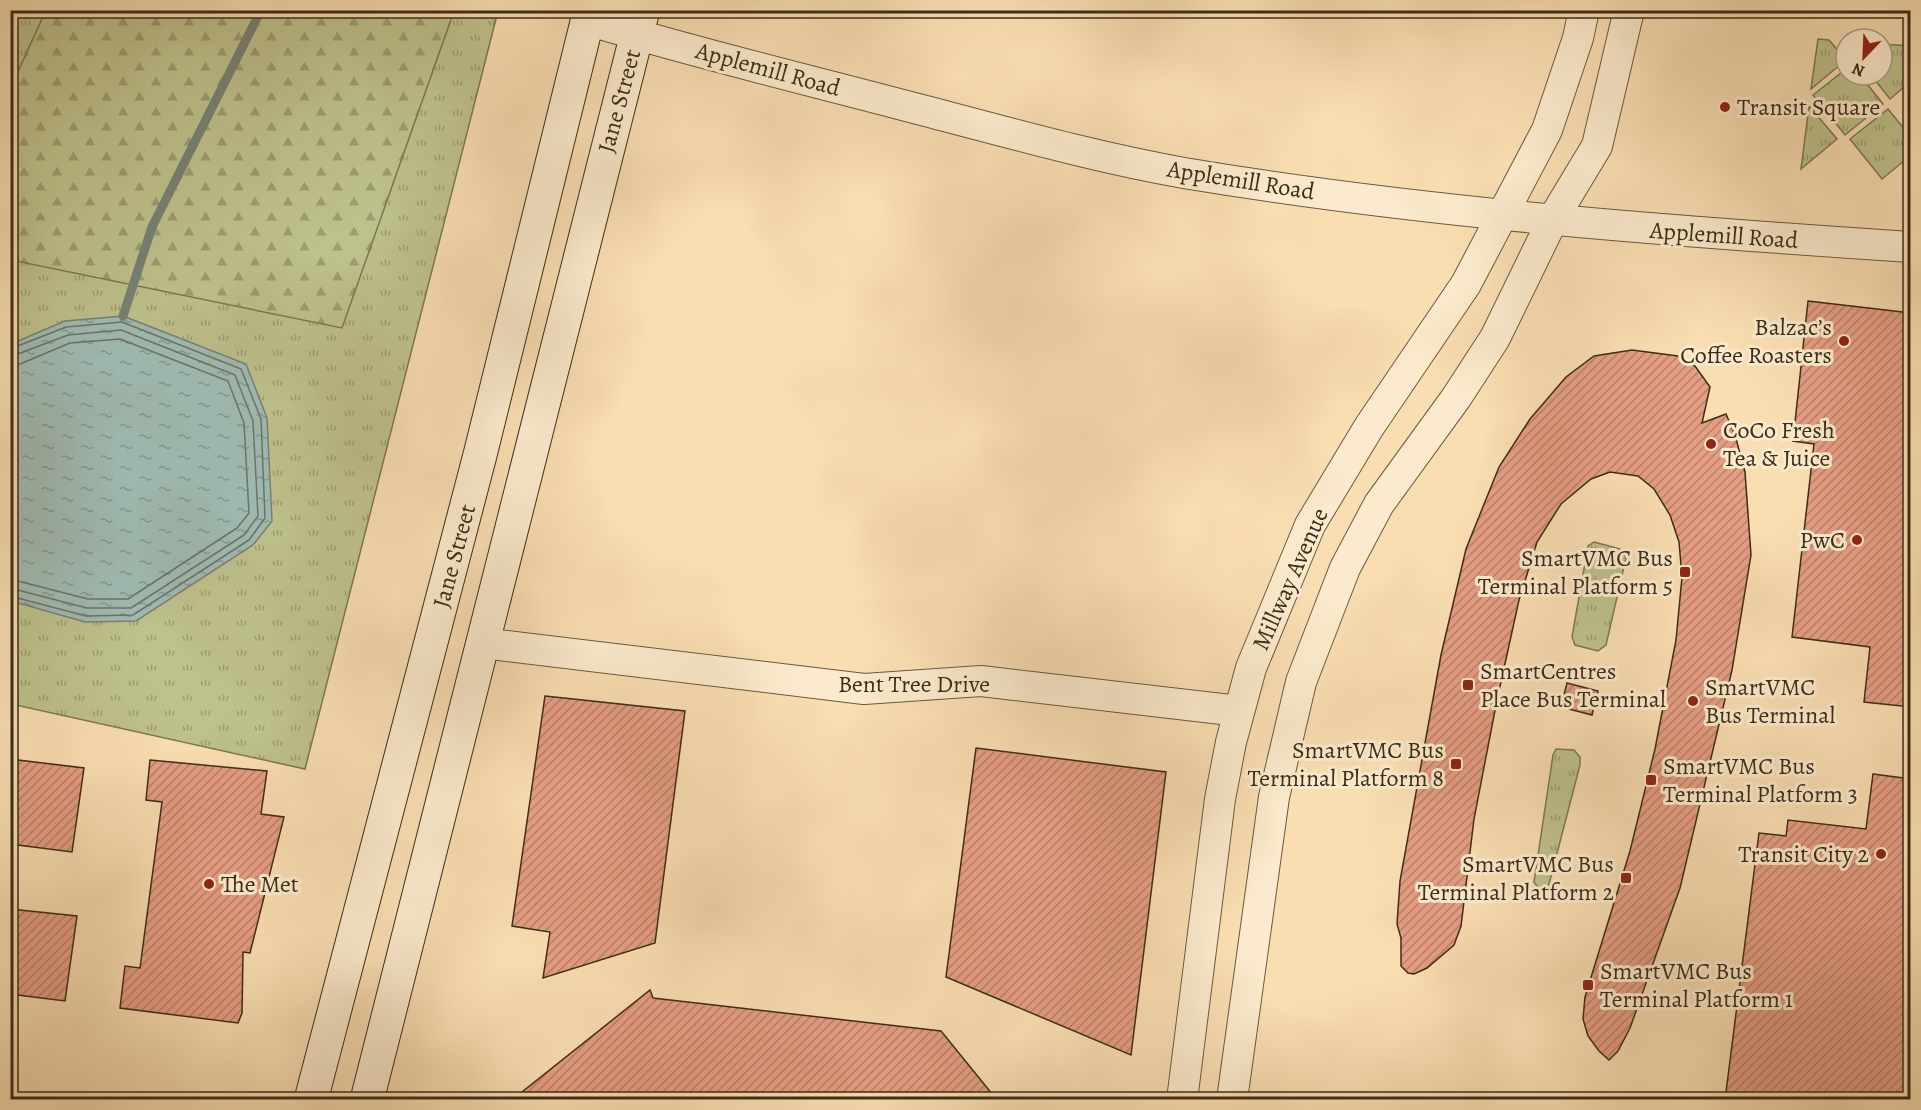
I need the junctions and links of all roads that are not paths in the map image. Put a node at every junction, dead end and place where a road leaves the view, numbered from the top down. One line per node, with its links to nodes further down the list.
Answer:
1 (1584, 10): 5 (street, Millway Avenue)
2 (1629, 10): 6 (street, Millway Avenue)
3 (588, 15): 4 (street, Applemill Road); 10 (main road, Jane Street)
4 (639, 23): 5 (street, Applemill Road); 8 (main road, Jane Street)
5 (1504, 213): 6 (street, Applemill Road); 9 (street, Millway Avenue)
6 (1553, 219): 7 (street, Applemill Road); 13 (street, Millway Avenue)
7 (1911, 247)
8 (482, 643): 9 (street, Bent Tree Drive); 11 (main road, Jane Street)
9 (1239, 711): 12 (street, Millway Avenue)
10 (311, 1100)
11 (367, 1100)
12 (1182, 1100)
13 (1232, 1100)

